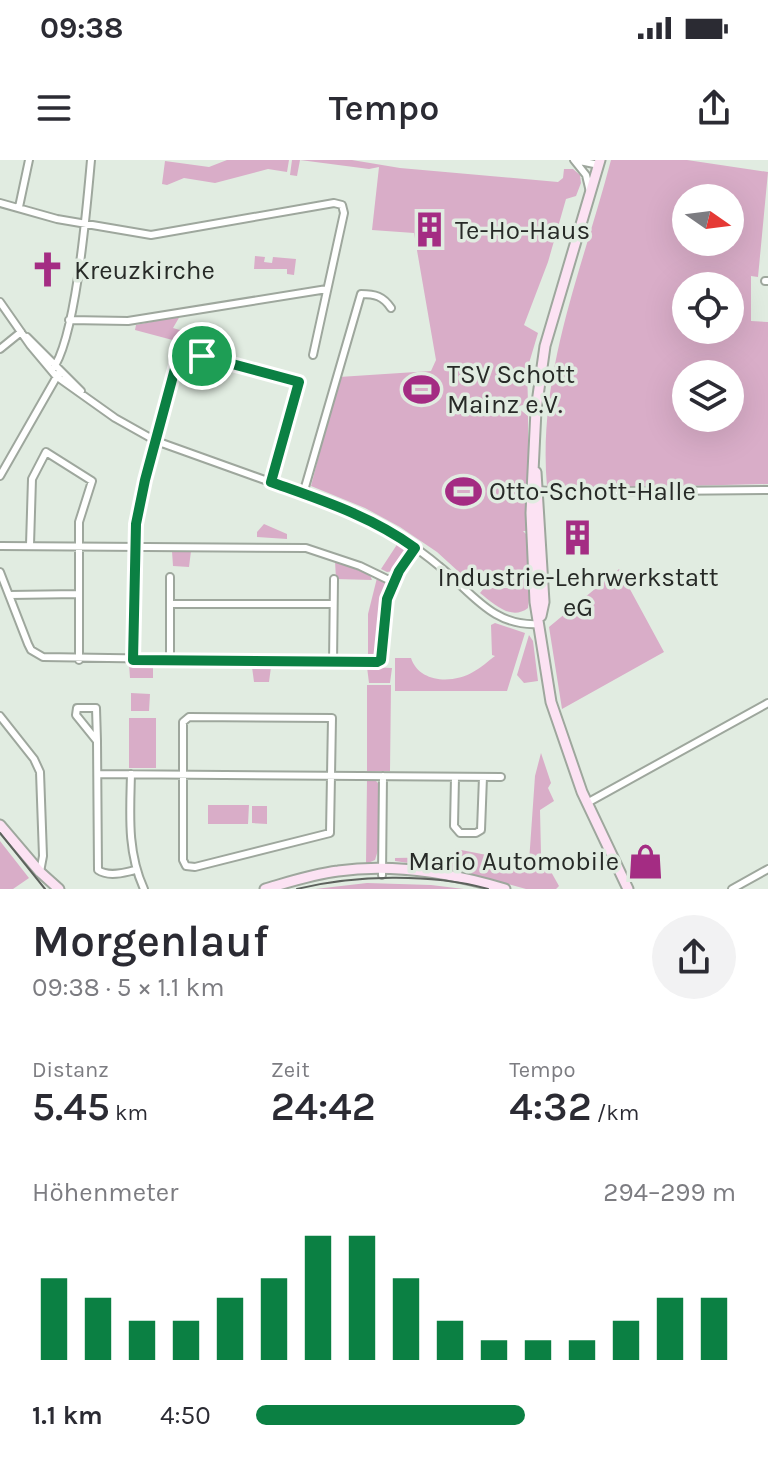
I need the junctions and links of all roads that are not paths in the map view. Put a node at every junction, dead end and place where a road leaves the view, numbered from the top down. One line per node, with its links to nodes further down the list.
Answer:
1 (29, 160): 7 (street)
2 (91, 160): 8 (street)
3 (574, 160): 4 (street); 5 (street)
4 (600, 163): 5 (main road)
5 (591, 194): 22 (main road)
6 (0, 203): 7 (street)
7 (19, 207): 8 (street)
8 (84, 225): 9 (street); 12 (street)
9 (327, 289): 12 (street); 15 (street)
10 (0, 302): 13 (street)
11 (391, 308): 21 (street)
12 (69, 320): 16 (street)
13 (21, 332): 14 (street); 16 (street)
14 (0, 349)
15 (313, 355)
16 (56, 371): 17 (street); 18 (street)
17 (156, 441): 19 (street); 19 (street); 26 (street)
18 (0, 476)
19 (271, 482): 21 (street)
20 (768, 490): 22 (street)
21 (303, 494): 27 (street)
22 (535, 494): 36 (main road)
23 (30, 545): 24 (street); 24 (street); 25 (street)
24 (79, 545): 26 (street); 32 (street)
25 (0, 546)
26 (134, 546): 31 (street); 38 (street)
27 (415, 548): 31 (street); 36 (street)
28 (0, 572): 33 (street)
29 (170, 577): 34 (street)
30 (334, 579): 35 (street)
31 (393, 582): 40 (street)
32 (79, 594): 33 (street); 37 (street)
33 (9, 595): 37 (street)
34 (170, 604): 35 (street); 39 (street)
35 (333, 604): 40 (street)
36 (539, 624): 52 (main road)
37 (79, 660): 38 (street)
38 (133, 660): 39 (street)
39 (170, 661): 40 (street)
40 (333, 663)
41 (768, 703): 52 (street)
42 (0, 716): 54 (street)
43 (97, 741): 43 (street); 44 (street)
44 (98, 774): 45 (street); 58 (street)
45 (131, 774): 46 (street); 58 (street)
46 (183, 775): 47 (street); 47 (street); 47 (street)
47 (331, 776): 48 (street)
48 (383, 776): 49 (street); 59 (street)
49 (455, 777): 50 (street); 50 (street)
50 (483, 777): 51 (street)
51 (501, 777)
52 (587, 803): 66 (main road)
53 (0, 825): 55 (main road)
54 (41, 848): 55 (street); 56 (street)
55 (25, 856): 56 (main road)
56 (37, 868): 61 (main road)
57 (768, 869): 60 (street)
58 (135, 870): 62 (street)
59 (382, 872): 63 (main road); 64 (main road); 65 (main road)
60 (742, 887): 67 (street)
61 (59, 889)
62 (144, 889)
63 (265, 889)
64 (282, 889)
65 (505, 889)
66 (628, 889)
67 (732, 889)

